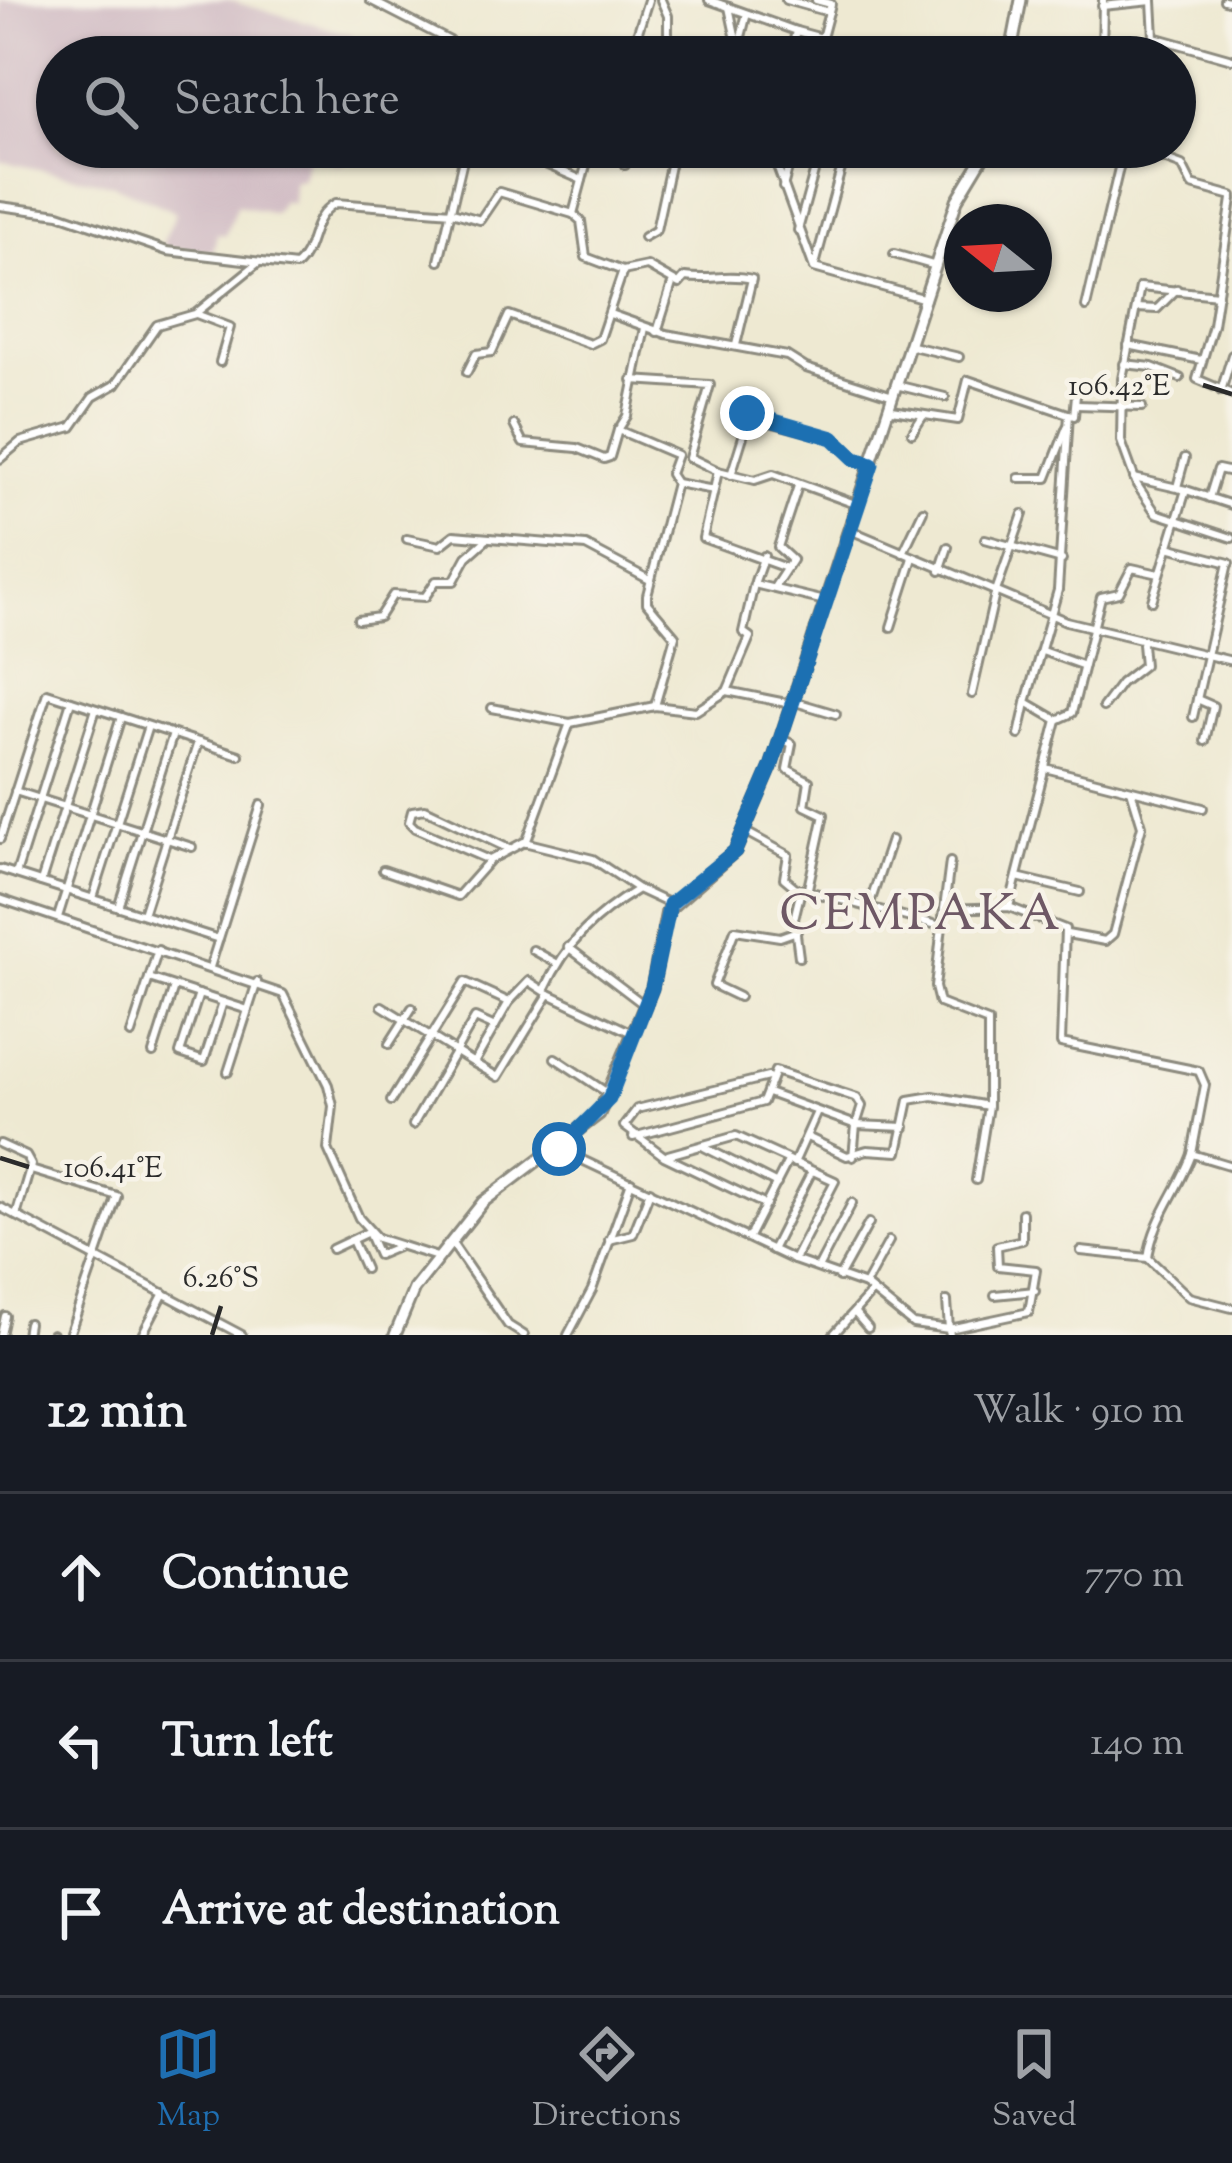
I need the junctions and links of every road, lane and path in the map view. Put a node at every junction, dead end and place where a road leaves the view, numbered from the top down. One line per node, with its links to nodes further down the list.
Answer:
1 (370, 0): 14 (street)
2 (648, 0): 15 (street)
3 (661, 0): 16 (street)
4 (709, 0): 10 (street)
5 (785, 0): 11 (street)
6 (816, 0): 11 (street)
7 (1021, 0): 22 (street)
8 (1153, 0): 9 (street); 24 (street)
9 (1102, 3): 23 (street)
10 (729, 7): 12 (street); 17 (street)
11 (829, 12): 21 (street)
12 (746, 17): 13 (street); 18 (street)
13 (796, 31): 19 (street); 20 (street)
14 (440, 36)
15 (637, 36)
16 (668, 36)
17 (734, 36)
18 (741, 36)
19 (795, 36)
20 (815, 36)
21 (823, 36)
22 (1016, 36)
23 (1102, 36)
24 (1154, 36)
25 (1196, 49): 26 (street)
26 (1232, 59)
27 (461, 168): 42 (street)
28 (554, 168): 38 (street)
29 (585, 168): 38 (street)
30 (669, 168): 45 (street)
31 (776, 168): 39 (street)
32 (788, 168): 39 (street)
33 (815, 168): 44 (street)
34 (841, 168): 50 (street)
35 (975, 168): 49 (street)
36 (1119, 168): 58 (street)
37 (1184, 168): 40 (street)
38 (582, 180): 43 (street)
39 (782, 191): 44 (street)
40 (1232, 198): 51 (street)
41 (0, 206): 48 (street)
42 (452, 212): 43 (street); 47 (street); 48 (street)
43 (573, 214): 52 (street)
44 (797, 233): 50 (street)
45 (644, 237)
46 (894, 254): 49 (street)
47 (440, 261)
48 (259, 262): 60 (street)
49 (936, 266): 57 (street)
50 (814, 268): 57 (street)
51 (1222, 269): 53 (street); 56 (street)
52 (623, 271): 54 (street); 61 (street)
53 (1232, 272)
54 (672, 284): 63 (street); 65 (street)
55 (1177, 289): 56 (street); 59 (street); 59 (street)
56 (1218, 295): 68 (street)
57 (926, 299): 66 (street)
58 (1086, 307)
59 (1136, 308): 64 (street)
60 (195, 314): 70 (street); 97 (street)
61 (610, 314): 62 (street); 72 (street)
62 (645, 328): 63 (street); 74 (street)
63 (657, 332): 65 (street)
64 (1128, 345): 68 (street); 71 (street)
65 (736, 346): 76 (street)
66 (912, 346): 67 (street); 76 (street)
67 (959, 357)
68 (1201, 360): 75 (street)
69 (1231, 361): 75 (street)
70 (220, 362)
71 (1124, 364): 73 (street); 83 (street)
72 (467, 372)
73 (1180, 378)
74 (632, 380): 86 (street); 95 (street)
75 (1221, 391): 77 (street)
76 (898, 392): 79 (street); 84 (street)
77 (1232, 394)
78 (1076, 395): 80 (street)
79 (945, 397)
80 (1077, 405): 83 (street); 85 (street)
81 (748, 406): 98 (street)
82 (1142, 407): 83 (street)
83 (1123, 409): 103 (street)
84 (892, 410): 87 (street); 98 (street)
85 (1069, 414): 87 (street); 89 (street)
86 (627, 416): 90 (street); 93 (street)
87 (923, 416): 92 (street)
88 (514, 425): 90 (street)
89 (1067, 427): 102 (street); 126 (street)
90 (618, 430): 93 (street)
91 (745, 430): 101 (street)
92 (912, 433)
93 (628, 439): 94 (street)
94 (677, 455): 95 (street); 104 (street)
95 (689, 458): 99 (street)
96 (1185, 458): 106 (street)
97 (0, 459)
98 (872, 464): 110 (street)
99 (718, 471): 101 (street); 107 (street)
100 (1232, 472): 109 (street)
101 (731, 475): 105 (street)
102 (1018, 478)
103 (1134, 478): 106 (street); 114 (street)
104 (676, 482): 107 (street); 131 (street)
105 (798, 486): 110 (street); 128 (street)
106 (1177, 487): 108 (street)
107 (714, 490): 124 (street)
108 (1186, 490): 109 (street); 114 (street)
109 (1209, 498): 111 (street)
110 (858, 505): 115 (street)
111 (1232, 506)
112 (922, 511): 123 (street)
113 (1023, 514): 122 (street)
114 (1175, 520): 116 (street); 121 (street)
115 (850, 530): 123 (street); 135 (street)
116 (1232, 538)
117 (407, 539): 119 (street)
118 (985, 539): 122 (street)
119 (485, 541): 131 (street); 138 (street)
120 (948, 547): 129 (street)
121 (1168, 547): 127 (street); 130 (street)
122 (1013, 548): 126 (street); 134 (street)
123 (902, 554): 125 (street)
124 (764, 556): 128 (street); 132 (street)
125 (913, 558): 129 (street); 139 (street)
126 (1062, 560): 137 (street)
127 (1230, 564): 143 (street)
128 (786, 568): 133 (street)
129 (940, 571): 134 (street)
130 (1159, 574): 136 (street); 140 (street)
131 (650, 580): 152 (street)
132 (754, 584): 133 (street); 146 (street)
133 (775, 586): 135 (street)
134 (995, 594): 137 (street); 147 (street)
135 (825, 601): 151 (street)
136 (1152, 601)
137 (1054, 616): 140 (street); 142 (street)
138 (358, 620)
139 (891, 627)
140 (1091, 628): 141 (street); 145 (street)
141 (1139, 641): 143 (street); 153 (street)
142 (1041, 651): 145 (street); 150 (street)
143 (1203, 655): 144 (street); 148 (street)
144 (1232, 662)
145 (1084, 666): 159 (street)
146 (727, 691): 151 (street); 152 (street)
147 (972, 694)
148 (1197, 699): 158 (street); 165 (street)
149 (71, 701): 155 (street); 170 (street); 171 (street)
150 (1026, 702): 159 (street); 163 (street)
151 (791, 703): 156 (street); 164 (street)
152 (655, 706): 160 (street)
153 (1103, 707)
154 (492, 708): 160 (street)
155 (96, 709): 157 (street); 173 (street)
156 (836, 714)
157 (122, 717): 161 (street); 175 (street)
158 (1193, 717)
159 (1057, 719): 168 (street)
160 (570, 723): 182 (street)
161 (148, 726): 162 (street); 176 (street)
162 (173, 734): 166 (street); 177 (street)
163 (1019, 735)
164 (780, 738): 178 (street); 192 (street)
165 (1205, 741)
166 (199, 742): 167 (street); 180 (street)
167 (239, 755)
168 (1045, 768): 169 (street); 190 (street)
169 (1131, 790): 174 (street); 207 (street)
170 (15, 791): 171 (street); 179 (street)
171 (40, 799): 173 (street); 189 (street)
172 (262, 805): 208 (street)
173 (65, 807): 175 (street); 191 (street)
174 (1203, 808)
175 (90, 815): 176 (street); 194 (street)
176 (117, 823): 177 (street); 196 (street)
177 (142, 831): 180 (street); 199 (street)
178 (744, 831): 192 (street); 198 (street)
179 (0, 839)
180 (167, 839): 183 (street); 203 (street)
181 (891, 840): 201 (street)
182 (526, 843): 184 (street); 193 (street)
183 (192, 847)
184 (507, 848): 185 (street); 185 (street)
185 (490, 860): 188 (street)
186 (950, 862): 202 (street)
187 (0, 869): 189 (street)
188 (383, 870)
189 (16, 874): 191 (street)
190 (1017, 877): 195 (street); 200 (street)
191 (41, 882): 194 (street)
192 (804, 888): 201 (street); 206 (street)
193 (638, 889): 198 (street); 209 (street)
194 (66, 890): 196 (street); 204 (street)
195 (1080, 892)
196 (93, 898): 199 (street)
197 (0, 899): 204 (street)
198 (670, 904): 224 (street)
199 (118, 907): 203 (street)
200 (1009, 908): 202 (street); 207 (street)
201 (868, 909): 205 (street)
202 (944, 909): 205 (street)
203 (143, 914): 208 (street)
204 (58, 917): 210 (street)
205 (941, 926): 242 (street)
206 (796, 931): 212 (street); 220 (street)
207 (1067, 934): 252 (street)
208 (219, 939): 214 (street)
209 (567, 947): 213 (street); 224 (street)
210 (158, 950): 214 (street); 215 (street)
211 (533, 950): 213 (street)
212 (800, 957)
213 (558, 964): 218 (street)
214 (210, 967): 216 (street)
215 (149, 978): 217 (street); 229 (street)
216 (257, 982): 226 (street); 269 (street)
217 (174, 986): 219 (street); 233 (street)
218 (547, 992): 222 (street); 230 (street); 236 (street)
219 (199, 994): 221 (street); 221 (street)
220 (740, 998)
221 (223, 1001): 226 (street)
222 (509, 1002): 228 (street); 231 (street)
223 (382, 1006): 227 (street)
224 (646, 1006): 230 (street)
225 (412, 1008): 227 (street)
226 (248, 1010): 237 (street)
227 (404, 1022): 231 (street); 232 (street)
228 (495, 1027): 234 (street); 236 (street)
229 (131, 1034)
230 (636, 1035): 240 (street)
231 (430, 1036): 234 (street); 241 (street)
232 (389, 1045)
233 (153, 1052)
234 (456, 1052): 236 (street); 244 (street)
235 (555, 1058): 240 (street)
236 (474, 1063)
237 (228, 1072)
238 (768, 1077): 239 (street); 245 (street); 247 (street)
239 (767, 1093): 243 (street); 247 (street)
240 (610, 1094): 251 (street)
241 (391, 1101)
242 (988, 1106): 246 (street); 259 (street)
243 (817, 1112): 245 (street); 248 (street)
244 (413, 1125)
245 (856, 1125): 246 (street); 254 (street)
246 (905, 1127): 254 (street)
247 (633, 1137): 253 (street)
248 (807, 1137): 254 (street); 255 (street)
249 (0, 1144): 257 (street)
250 (701, 1146): 253 (street); 255 (street); 261 (street)
251 (559, 1149): 260 (street); 274 (street)
252 (1192, 1154): 256 (street); 281 (street)
253 (664, 1156): 264 (street)
254 (853, 1157)
255 (791, 1162): 258 (street); 261 (street)
256 (1232, 1166)
257 (31, 1170): 267 (street); 279 (street)
258 (812, 1171): 277 (street); 282 (street)
259 (976, 1180)
260 (631, 1182): 262 (street); 272 (street)
261 (777, 1184): 264 (street)
262 (650, 1190): 270 (street); 272 (street)
263 (852, 1203): 283 (street)
264 (766, 1205): 270 (street)
265 (0, 1207): 267 (street)
266 (1022, 1214): 287 (street)
267 (16, 1216): 279 (street)
268 (869, 1223): 285 (street)
269 (368, 1232): 271 (street); 275 (street); 275 (street)
270 (748, 1237): 277 (street)
271 (352, 1239): 276 (street); 284 (street)
272 (608, 1240): 297 (street)
273 (890, 1241): 286 (street)
274 (451, 1242): 280 (street); 305 (street)
275 (399, 1246): 280 (street)
276 (332, 1249)
277 (772, 1250): 282 (street)
278 (1081, 1251): 281 (street)
279 (99, 1257): 289 (street); 301 (street)
280 (439, 1258): 304 (street)
281 (1148, 1258): 292 (street)
282 (794, 1260): 283 (street)
283 (818, 1268): 285 (street)
284 (365, 1269)
285 (839, 1277): 286 (street)
286 (865, 1285): 288 (street)
287 (1035, 1291): 290 (street); 298 (street)
288 (872, 1292): 293 (street); 298 (street)
289 (164, 1294): 302 (street); 303 (street)
290 (995, 1295)
291 (947, 1301): 298 (street)
292 (1232, 1307)
293 (855, 1313): 296 (street); 307 (street)
294 (5, 1316): 299 (street)
295 (28, 1323): 300 (street)
296 (868, 1328)
297 (570, 1332): 306 (street)
298 (950, 1332)
299 (1, 1335)
300 (26, 1335)
301 (69, 1335)
302 (142, 1335)
303 (242, 1335)
304 (395, 1335)
305 (524, 1335)
306 (580, 1335)
307 (833, 1335)

